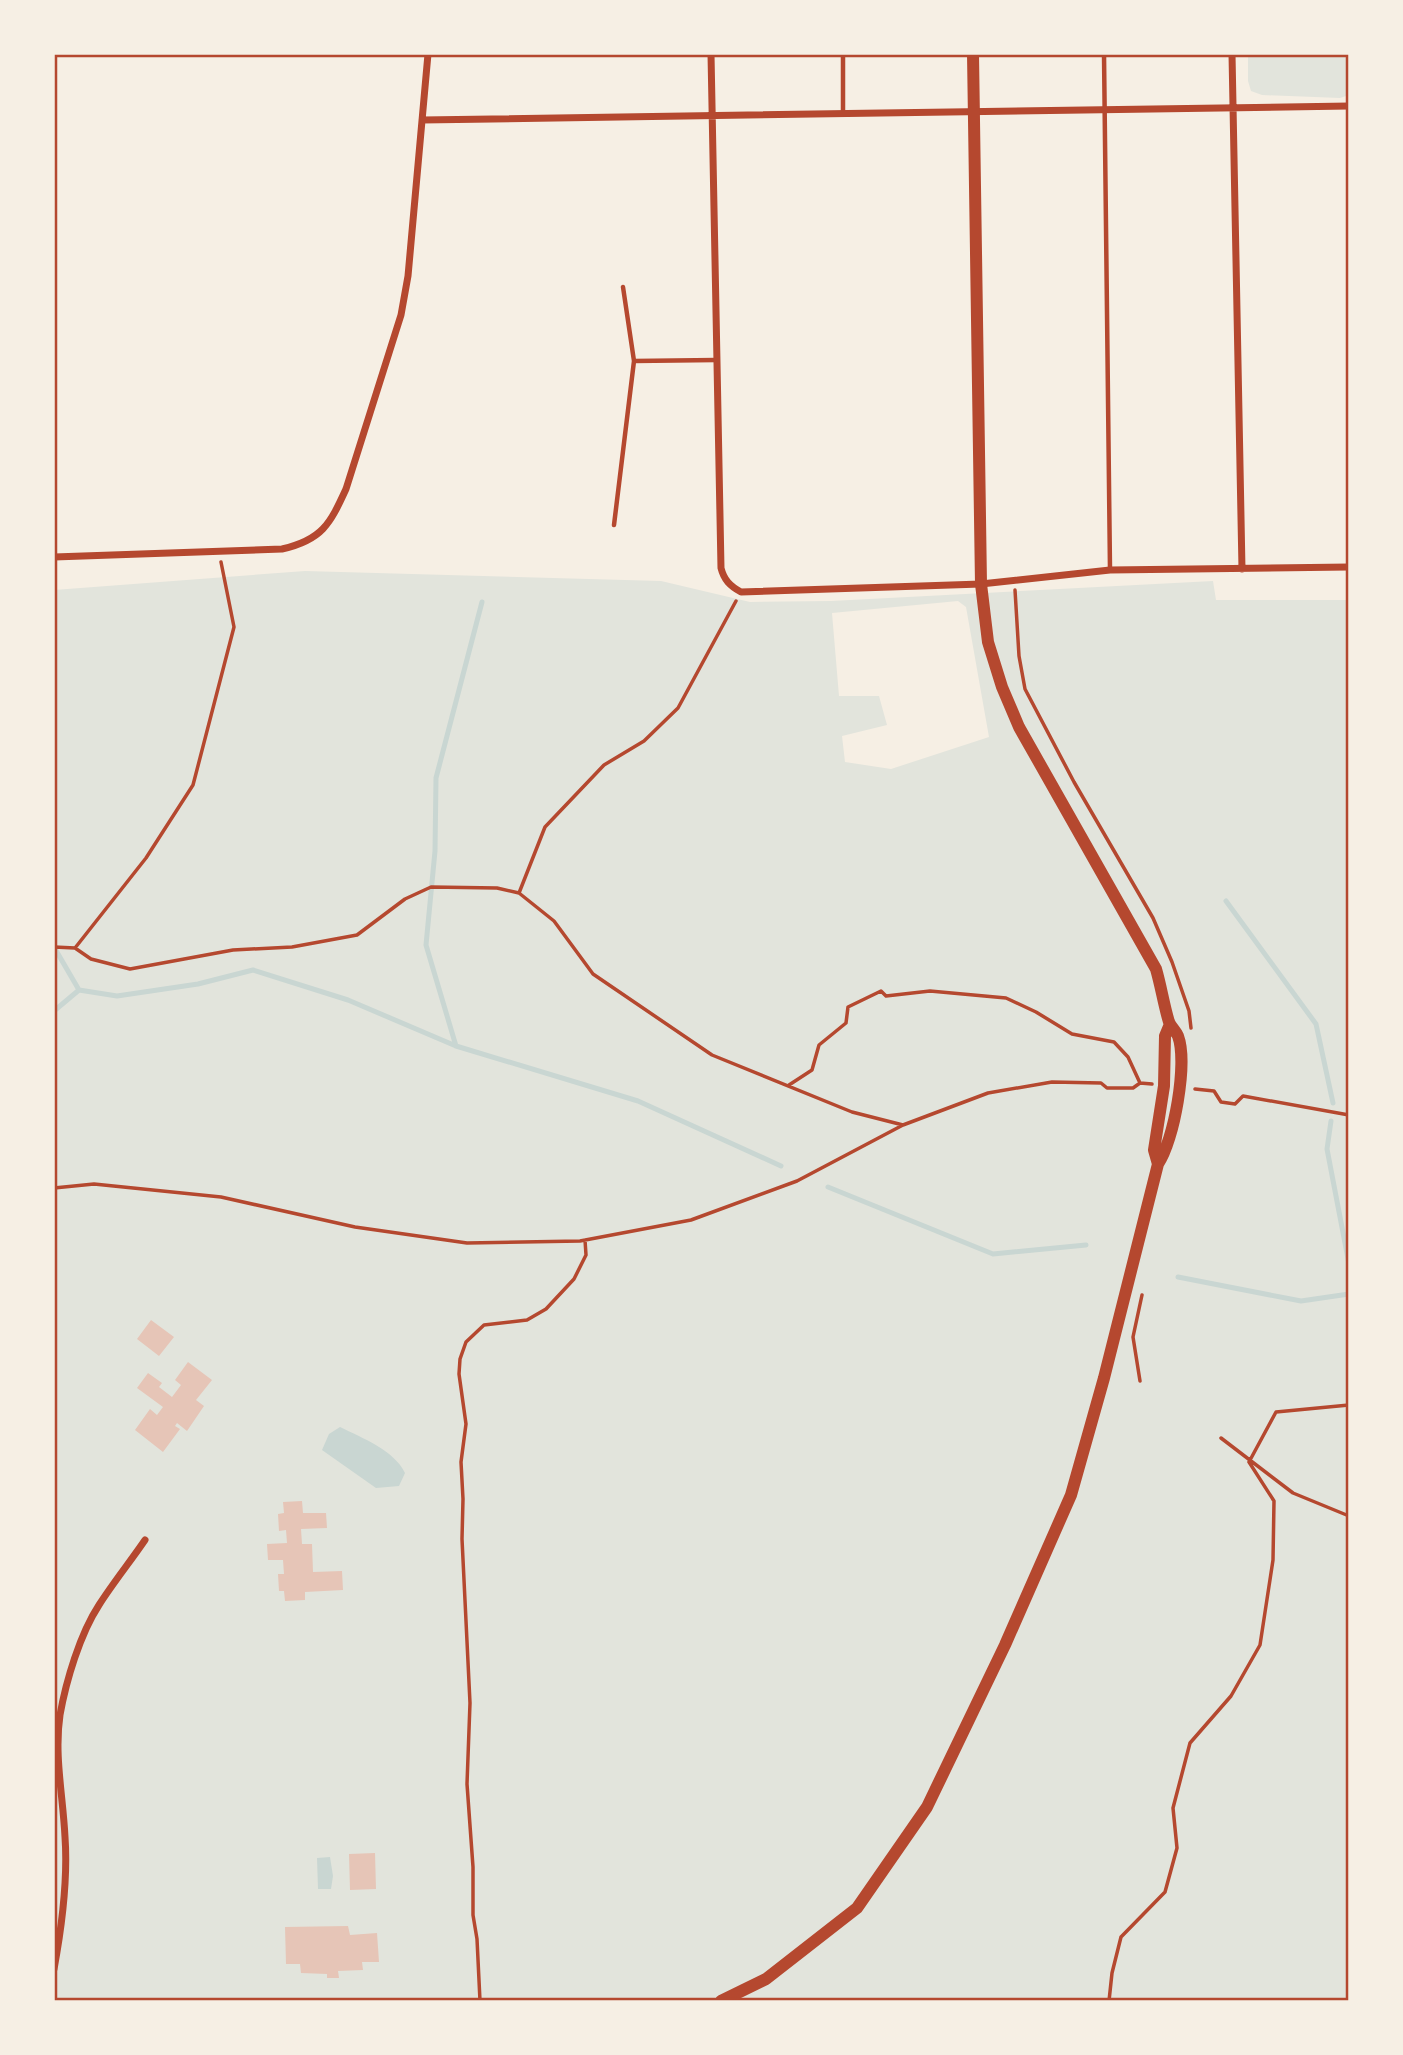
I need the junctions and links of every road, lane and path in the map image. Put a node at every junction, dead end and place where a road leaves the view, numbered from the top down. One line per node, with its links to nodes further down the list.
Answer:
1 (428, 54): 13 (street)
2 (712, 54): 12 (street)
3 (842, 54): 11 (lane)
4 (973, 54): 10 (main road)
5 (1104, 54): 9 (lane)
6 (1232, 54): 8 (street)
7 (1349, 106): 8 (street)
8 (1233, 107): 9 (street); 21 (street)
9 (1104, 109): 10 (street); 22 (lane)
10 (974, 111): 11 (street); 24 (main road)
11 (843, 114): 12 (street)
12 (713, 116): 13 (street); 15 (street)
13 (422, 120): 18 (street)
14 (622, 286): 16 (lane)
15 (717, 360): 16 (lane); 25 (street)
16 (634, 361): 17 (lane)
17 (614, 525)
18 (219, 553): 19 (street); 28 (path)
19 (54, 557)
20 (1349, 567): 21 (street)
21 (1242, 569): 22 (street)
22 (1110, 570): 23 (street)
23 (1014, 581): 24 (street); 30 (path)
24 (981, 584): 25 (street); 29 (main road)
25 (741, 592): 26 (path)
26 (519, 893): 28 (path); 33 (path)
27 (57, 946): 28 (path)
28 (75, 948)
29 (1170, 1024): 34 (main road); 35 (main road)
30 (1191, 1036)
31 (1195, 1079): 36 (path)
32 (1140, 1083): 33 (path); 34 (path); 39 (path)
33 (788, 1086): 39 (path)
34 (1164, 1086): 40 (main road)
35 (1179, 1087): 36 (path); 40 (main road)
36 (1196, 1089): 37 (path); 38 (path)
37 (1192, 1101)
38 (1349, 1115)
39 (903, 1125): 42 (path)
40 (1158, 1164): 52 (main road)
41 (54, 1188): 42 (path)
42 (585, 1240): 51 (path)
43 (1143, 1288): 44 (path)
44 (1140, 1381)
45 (1349, 1405): 47 (path)
46 (1221, 1438): 47 (path)
47 (1249, 1462): 48 (path); 53 (path)
48 (1349, 1516)
49 (145, 1540): 50 (street)
50 (54, 1969)
51 (480, 2001)
52 (721, 2001)
53 (1109, 2001)

